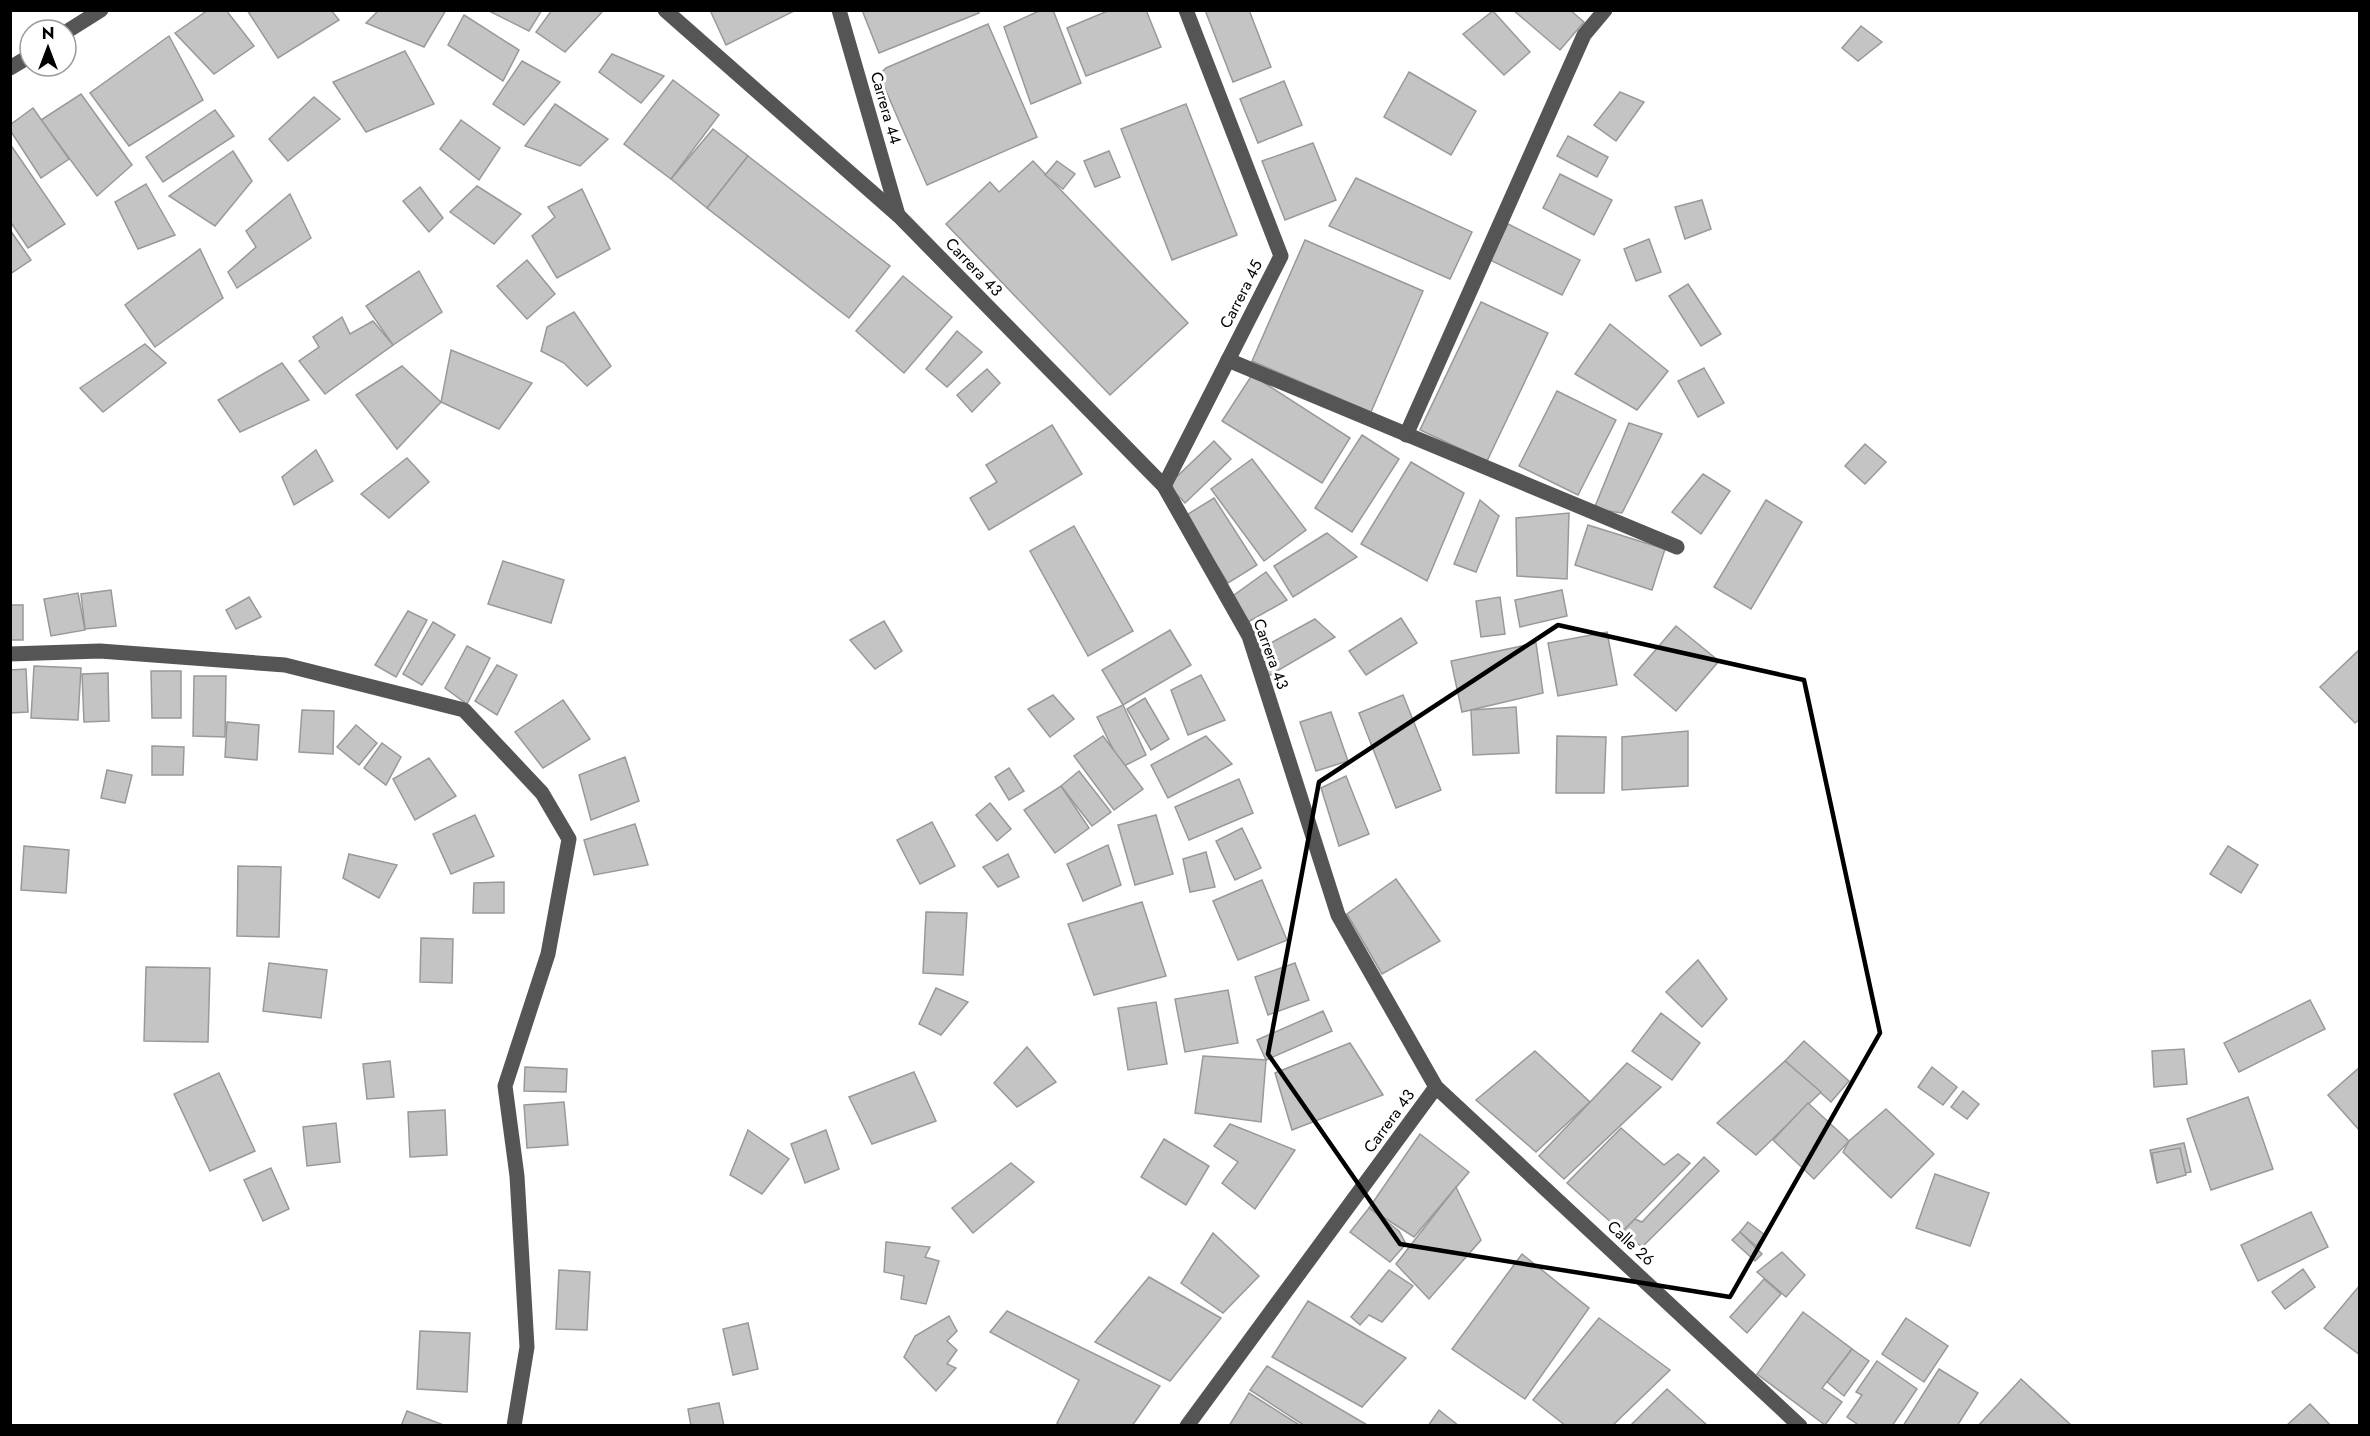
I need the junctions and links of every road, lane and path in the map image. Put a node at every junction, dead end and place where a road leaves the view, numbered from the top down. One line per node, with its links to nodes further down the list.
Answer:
1 (101, 10): 6 (street)
2 (665, 10): 7 (street, Carrera 43)
3 (839, 10): 7 (street, Carrera 44)
4 (1186, 10): 8 (street, Carrera 45)
5 (1605, 10): 9 (street)
6 (84, 15)
7 (899, 216): 10 (street, Carrera 43)
8 (1228, 360): 9 (street); 10 (street, Carrera 45)
9 (1406, 435): 11 (street)
10 (1164, 486): 13 (street, Carrera 43)
11 (1677, 547)
12 (10, 654): 14 (street)
13 (1436, 1087): 15 (street, Carrera 43); 16 (street, Calle 26)
14 (514, 1425)
15 (1187, 1425)
16 (1800, 1425)

